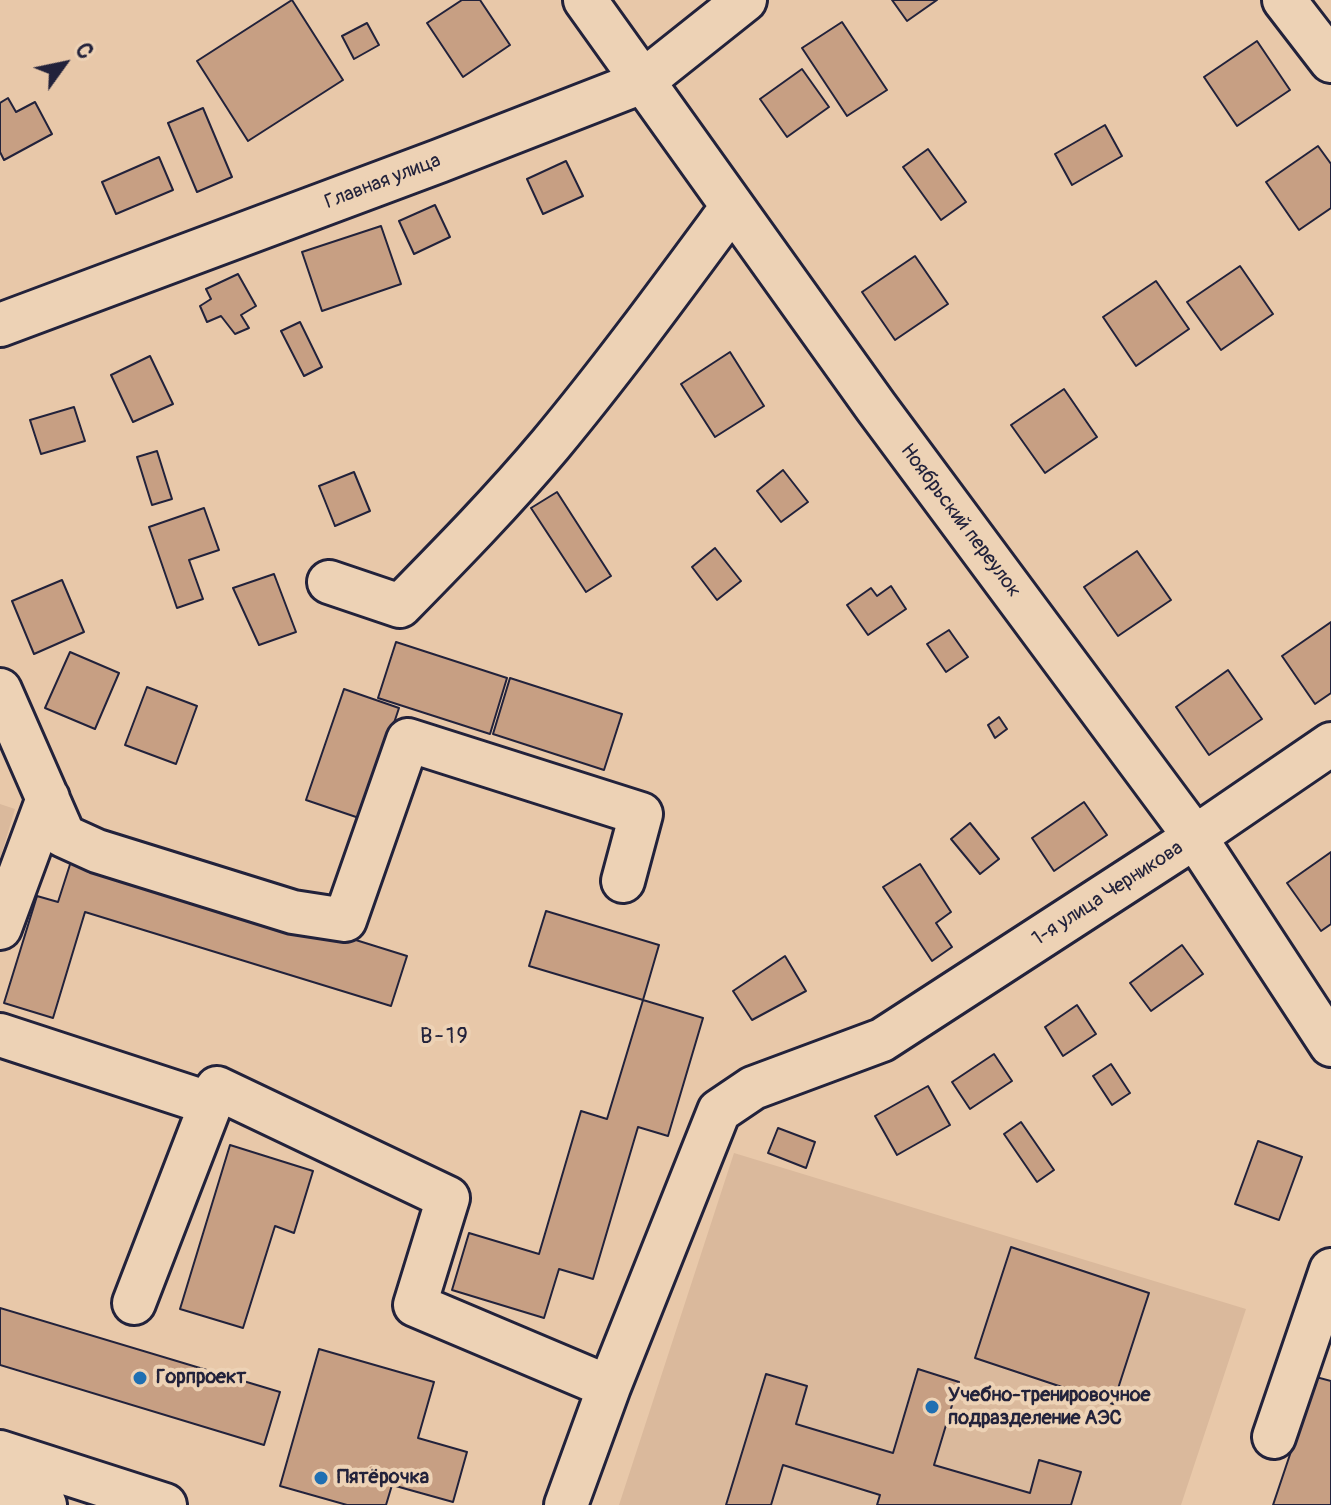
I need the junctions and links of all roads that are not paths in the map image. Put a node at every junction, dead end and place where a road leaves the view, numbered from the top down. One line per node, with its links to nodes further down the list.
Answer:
1 (585, 0): 5 (street, Ноябрьский переулок)
2 (745, 0): 5 (street, Главная улица)
3 (1287, 1): 4 (street)
4 (1331, 61)
5 (642, 82): 6 (street, Ноябрьский переулок); 7 (street, Главная улица)
6 (732, 207): 8 (street); 12 (street, Ноябрьский переулок)
7 (0, 325)
8 (329, 582)
9 (0, 690): 11 (street)
10 (1331, 744): 12 (street, 1-я улица Черникова)
11 (48, 798): 13 (street); 14 (street)
12 (1195, 837): 16 (street, Ноябрьский переулок); 21 (street, 1-я улица Черникова)
13 (623, 881)
14 (0, 928)
15 (0, 1035): 17 (street)
16 (1331, 1045)
17 (211, 1104): 19 (street); 21 (street)
18 (1331, 1270): 20 (street)
19 (134, 1303)
20 (1317, 1356): 22 (street)
21 (609, 1387): 27 (street, 1-я улица Черникова)
22 (1274, 1437)
23 (0, 1452): 26 (street)
24 (0, 1491): 25 (street)
25 (45, 1505)
26 (165, 1505)
27 (566, 1505)

